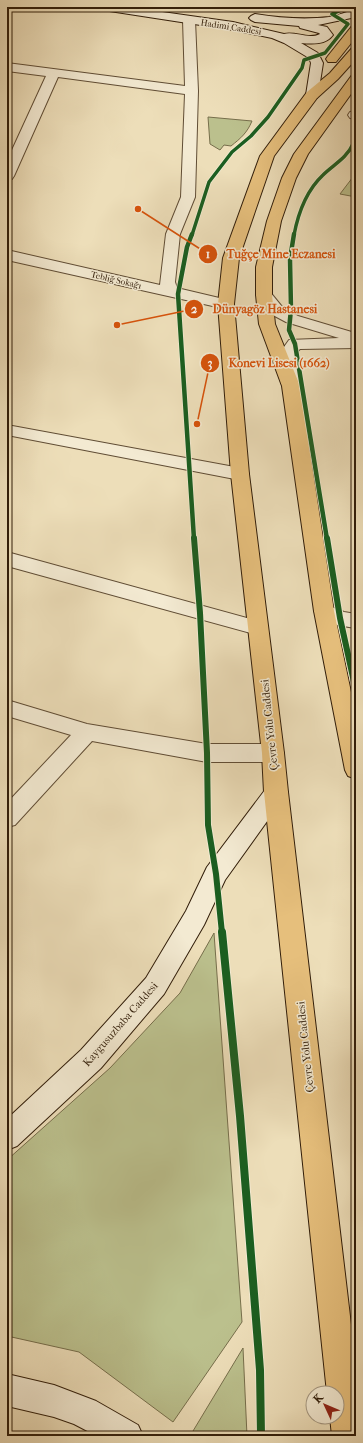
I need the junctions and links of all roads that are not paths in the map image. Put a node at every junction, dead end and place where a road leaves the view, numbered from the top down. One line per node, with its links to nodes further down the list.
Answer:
1 (104, 7): 4 (street, Hadimi Caddesi)
2 (224, 13): 5 (street, Hadimi Caddesi)
3 (356, 14): 5 (street, Hadimi Caddesi)
4 (189, 20): 7 (street, Hadimi Caddesi); 13 (street)
5 (286, 22): 7 (street)
6 (356, 29): 14 (highway)
7 (275, 35): 14 (street, Hadimi Caddesi)
8 (356, 51): 14 (highway, Çevre Yolu Caddesi)
9 (7, 67): 10 (street)
10 (54, 73): 13 (street); 16 (street)
11 (356, 78): 15 (highway)
12 (356, 86): 15 (highway)
13 (192, 91): 18 (street)
14 (312, 95): 20 (highway, Çevre Yolu Caddesi)
15 (341, 99): 19 (highway)
16 (7, 176)
17 (7, 255): 18 (street, Tebliğ Sokağı)
18 (170, 292): 20 (street, Tebliğ Sokağı)
19 (264, 295): 21 (street); 23 (highway)
20 (226, 304): 25 (highway, Çevre Yolu Caddesi)
21 (356, 338)
22 (356, 343): 23 (street)
23 (291, 386): 27 (highway)
24 (7, 430): 25 (street)
25 (240, 474): 29 (highway, Çevre Yolu Caddesi)
26 (7, 559): 29 (street)
27 (324, 611): 28 (street); 33 (highway)
28 (356, 621)
29 (258, 628): 32 (highway, Çevre Yolu Caddesi)
30 (7, 708): 31 (street)
31 (87, 732): 32 (street); 35 (street)
32 (273, 753): 34 (highway, Çevre Yolu Caddesi)
33 (356, 770)
34 (276, 792): 36 (street, Kaygusuzbaba Caddesi); 39 (highway, Çevre Yolu Caddesi)
35 (7, 818)
36 (7, 1137)
37 (7, 1390): 38 (street)
38 (127, 1436)
39 (348, 1436)

